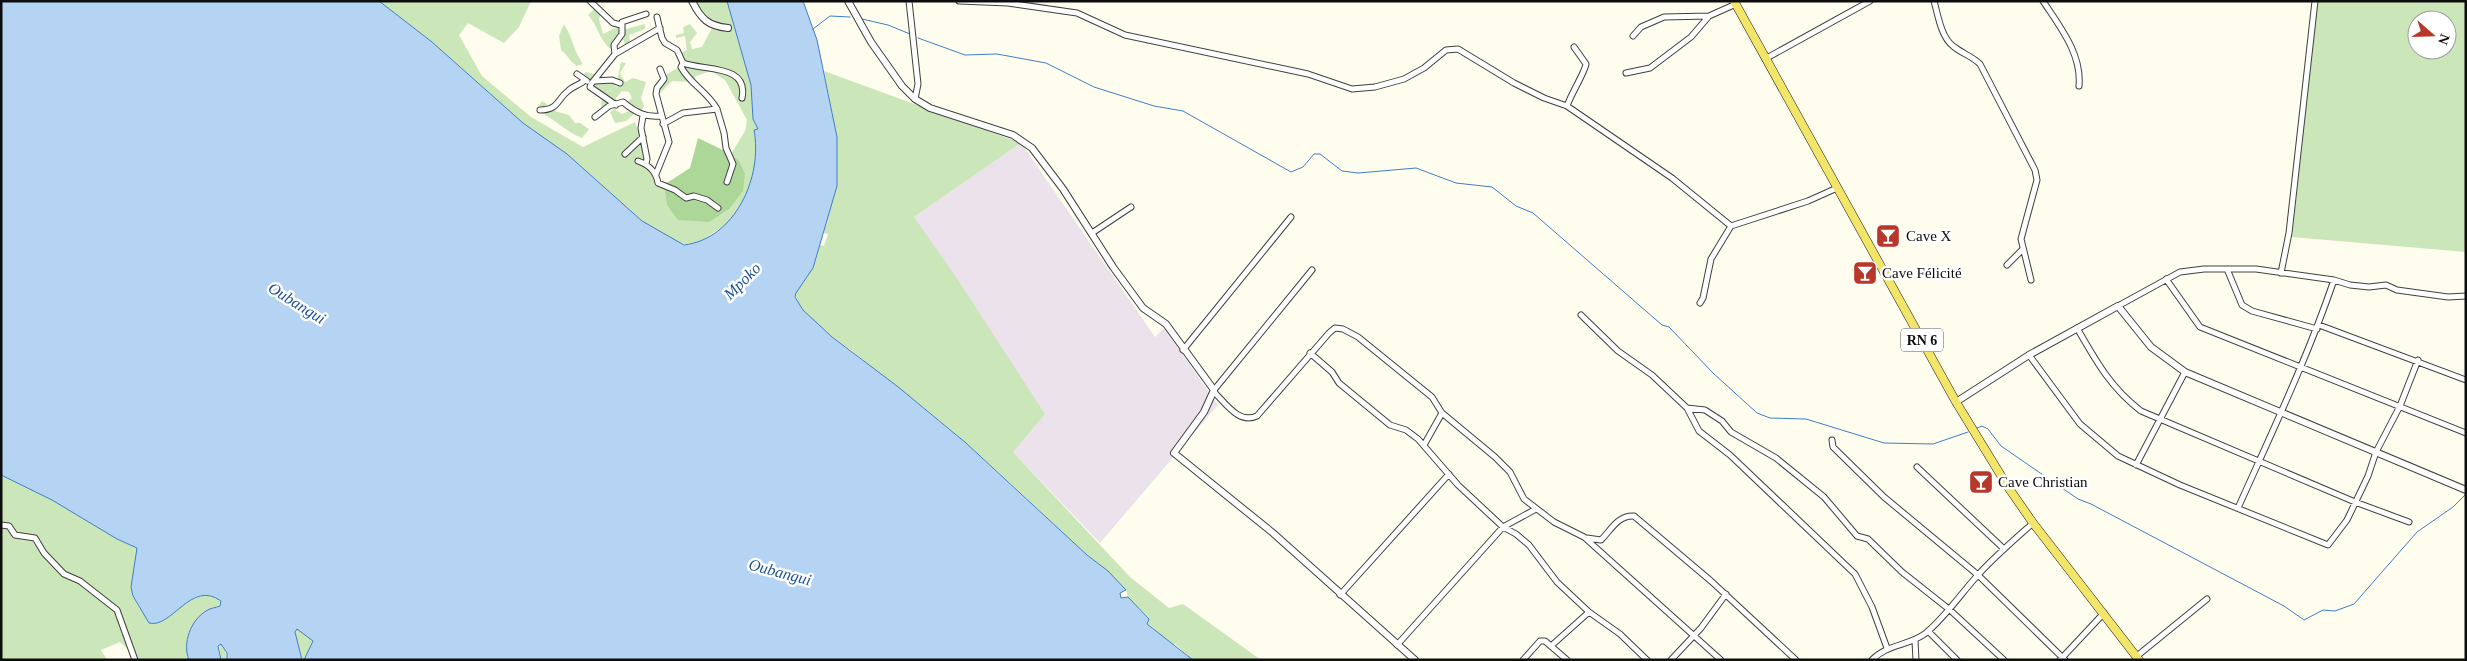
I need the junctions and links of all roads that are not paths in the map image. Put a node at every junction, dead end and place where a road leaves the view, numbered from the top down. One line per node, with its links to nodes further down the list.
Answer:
1 (692, 1): 16 (street)
2 (848, 1): 30 (street)
3 (909, 1): 30 (street)
4 (959, 1): 32 (street)
5 (1870, 1): 20 (street)
6 (1934, 1): 53 (street)
7 (2043, 1): 28 (street)
8 (2315, 1): 52 (street)
9 (593, 2): 14 (street)
10 (1735, 3): 12 (street); 20 (main road, RN 6)
11 (646, 14): 14 (street)
12 (1709, 16): 17 (street); 23 (street)
13 (657, 17): 15 (street)
14 (621, 25): 19 (street)
15 (660, 28): 19 (street); 21 (street)
16 (728, 28)
17 (1633, 36)
18 (1574, 48): 32 (street)
19 (615, 54): 26 (street)
20 (1765, 59): 45 (main road, RN 6)
21 (683, 64): 29 (street); 33 (street)
22 (660, 69): 36 (street)
23 (1626, 73)
24 (577, 74): 25 (street)
25 (585, 80): 26 (street); 34 (street)
26 (593, 82): 27 (street); 31 (street)
27 (620, 83)
28 (2079, 86)
29 (742, 98)
30 (915, 99): 51 (street)
31 (616, 105): 35 (street); 37 (street)
32 (1567, 106): 50 (street)
33 (717, 109): 38 (street); 44 (street)
34 (540, 110)
35 (644, 116): 36 (street); 39 (street)
36 (661, 116): 38 (street)
37 (595, 118)
38 (664, 124): 43 (street)
39 (643, 137): 40 (street); 42 (street)
40 (625, 154)
41 (638, 161): 42 (street)
42 (646, 164): 43 (street)
43 (656, 174): 47 (street)
44 (727, 182)
45 (1837, 188): 50 (street); 75 (main road, RN 6)
46 (1131, 207): 51 (street)
47 (718, 208)
48 (1291, 217): 67 (street)
49 (2293, 224): 52 (street)
50 (1731, 226): 62 (street)
51 (1092, 233): 67 (street)
52 (2289, 233): 57 (street)
53 (2023, 249): 54 (street); 59 (street)
54 (2007, 265)
55 (2227, 269): 57 (street); 58 (street); 65 (street)
56 (1312, 270): 74 (street)
57 (2281, 274): 60 (street)
58 (2166, 279): 63 (street); 71 (street)
59 (2031, 280)
60 (2334, 280): 61 (street); 65 (street)
61 (2466, 296)
62 (1700, 303)
63 (2118, 306): 66 (street); 72 (street)
64 (1580, 315): 77 (street)
65 (2318, 327): 70 (street); 71 (street)
66 (2077, 328): 69 (street); 80 (street)
67 (1183, 350): 74 (street)
68 (1310, 353): 74 (street); 78 (street); 83 (street)
69 (2028, 355): 75 (street); 86 (street)
70 (2418, 360): 73 (street); 76 (street)
71 (2302, 366): 76 (street); 79 (street)
72 (2185, 372): 79 (street); 80 (street)
73 (2466, 380)
74 (1214, 391): 100 (street)
75 (1956, 402): 94 (main road, RN 6)
76 (2400, 406): 81 (street); 84 (street)
77 (1687, 408): 103 (street); 111 (street)
78 (1442, 413): 83 (street); 92 (street)
79 (2282, 413): 84 (street); 85 (street)
80 (2159, 420): 85 (street); 86 (street)
81 (2466, 433)
82 (1832, 440): 99 (street)
83 (1424, 445): 88 (street)
84 (2376, 452): 89 (street); 90 (street)
85 (2259, 461): 90 (street); 91 (street)
86 (2136, 465): 91 (street)
87 (1916, 467): 98 (street)
88 (1449, 474): 96 (street); 100 (street)
89 (2465, 490)
90 (2356, 502): 91 (street); 93 (street)
91 (2238, 508)
92 (1536, 509): 96 (street); 97 (street)
93 (2408, 522)
94 (2033, 523): 98 (street); 105 (main road, RN 6)
95 (1, 525): 114 (street)
96 (1503, 527): 104 (street); 109 (street)
97 (1584, 537): 101 (street); 107 (street)
98 (2004, 549): 99 (street)
99 (1978, 575): 103 (street); 113 (street)
100 (1340, 594): 109 (street)
101 (1726, 594): 107 (street); 121 (street)
102 (2207, 599): 112 (street)
103 (1950, 610): 106 (street); 125 (street)
104 (1589, 612): 110 (street); 118 (street)
105 (2104, 613): 112 (main road, RN 6); 113 (street)
106 (1928, 631): 108 (street); 124 (street)
107 (1693, 635): 119 (street); 120 (street)
108 (1915, 641): 111 (street); 123 (street)
109 (1397, 645): 115 (street)
110 (1551, 646): 116 (street); 117 (street)
111 (1887, 648): 122 (street)
112 (2138, 658)
113 (2062, 659)
114 (136, 660)
115 (1415, 660)
116 (1523, 660)
117 (1567, 660)
118 (1647, 660)
119 (1671, 660)
120 (1721, 660)
121 (1796, 660)
122 (1872, 660)
123 (1916, 660)
124 (1957, 660)
125 (2004, 660)

